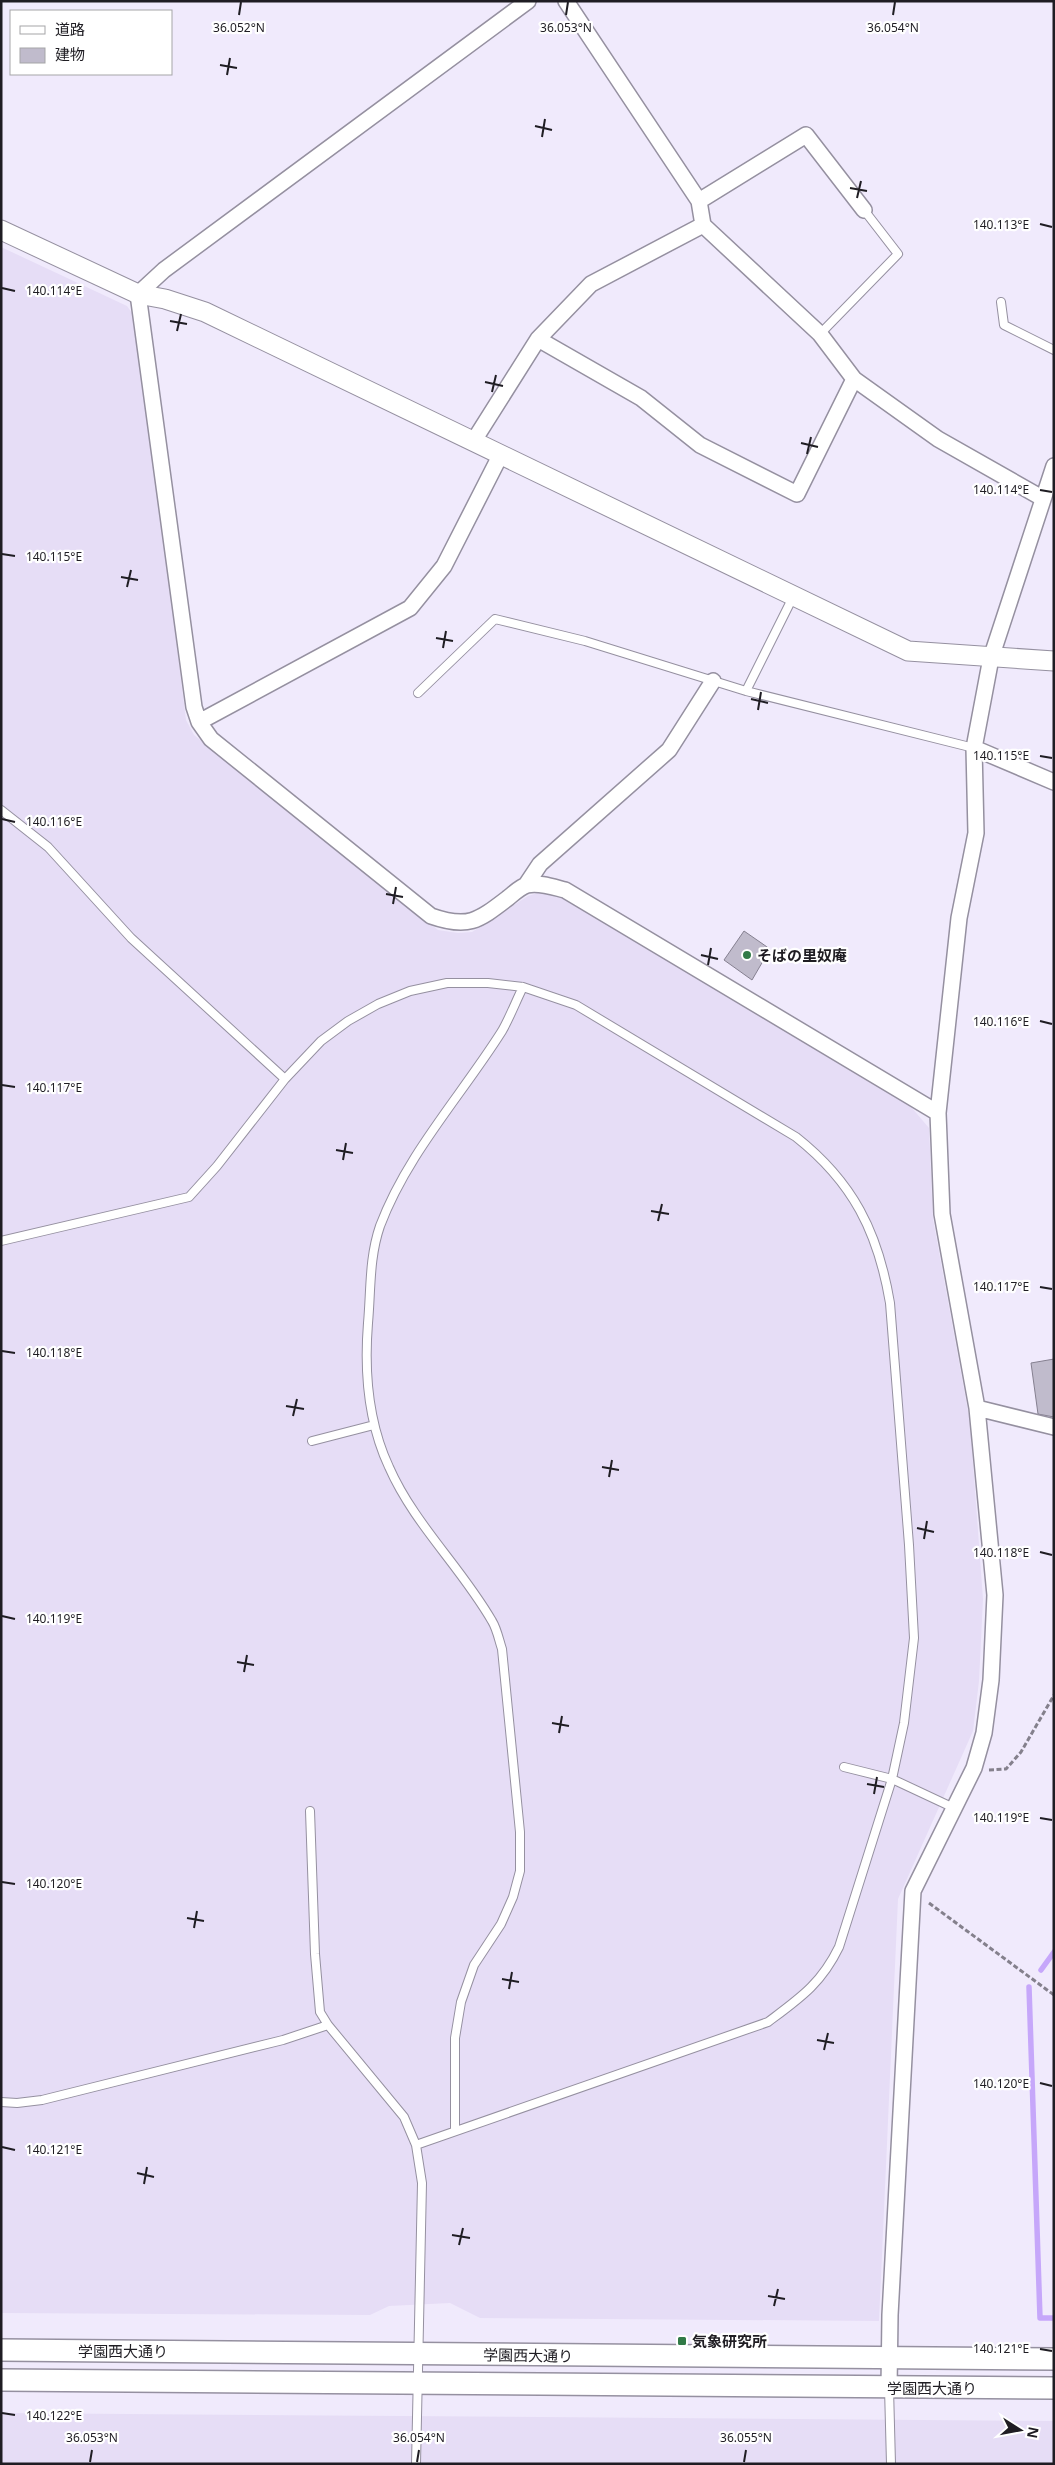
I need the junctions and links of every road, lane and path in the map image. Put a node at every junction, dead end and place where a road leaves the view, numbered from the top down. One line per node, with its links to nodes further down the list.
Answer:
1 (528, 1): 7 (street)
2 (566, 1): 3 (street)
3 (699, 201): 4 (street); 5 (street)
4 (864, 210): 9 (lane)
5 (703, 225): 9 (street); 10 (street)
6 (1, 230): 7 (street)
7 (138, 294): 13 (street); 23 (street)
8 (1001, 302): 11 (lane)
9 (820, 334): 12 (street)
10 (538, 339): 12 (street); 13 (street)
11 (1054, 350)
12 (854, 379): 16 (street)
13 (473, 442): 14 (street)
14 (500, 456): 17 (street); 23 (street)
15 (1054, 466): 16 (street)
16 (1042, 498): 18 (street)
17 (793, 597): 18 (street); 21 (lane)
18 (991, 658): 19 (street); 24 (street)
19 (1054, 661)
20 (713, 680): 21 (lane); 22 (lane); 27 (street)
21 (746, 691): 24 (lane)
22 (418, 693)
23 (199, 722): 27 (street)
24 (974, 748): 25 (street); 30 (street)
25 (1054, 782)
26 (1, 810): 29 (lane)
27 (526, 885): 30 (street)
28 (523, 987): 29 (lane); 33 (lane); 39 (lane)
29 (285, 1079): 31 (lane)
30 (938, 1113): 32 (street)
31 (1, 1241)
32 (977, 1408): 34 (street); 38 (street)
33 (374, 1425): 35 (lane); 46 (lane)
34 (1054, 1426)
35 (312, 1442)
36 (1054, 1695): 38 (path)
37 (844, 1767): 39 (lane)
38 (974, 1768): 40 (street)
39 (892, 1779): 40 (lane); 46 (lane)
40 (954, 1808): 42 (street)
41 (310, 1810): 44 (lane)
42 (913, 1891): 43 (path); 50 (street)
43 (1054, 1995)
44 (328, 2025): 45 (lane); 47 (lane)
45 (1, 2102)
46 (455, 2130): 47 (lane)
47 (416, 2144): 49 (lane)
48 (1, 2350): 49 (main road, 学園西大通り)
49 (418, 2354): 50 (main road, 学園西大通り); 53 (lane)
50 (889, 2359): 51 (main road, 学園西大通り); 54 (street)
51 (1054, 2359)
52 (1, 2380): 53 (main road, 学園西大通り)
53 (418, 2382): 54 (main road, 学園西大通り); 56 (lane)
54 (889, 2388): 55 (main road, 学園西大通り); 57 (lane)
55 (1054, 2388)
56 (416, 2464)
57 (891, 2464)

